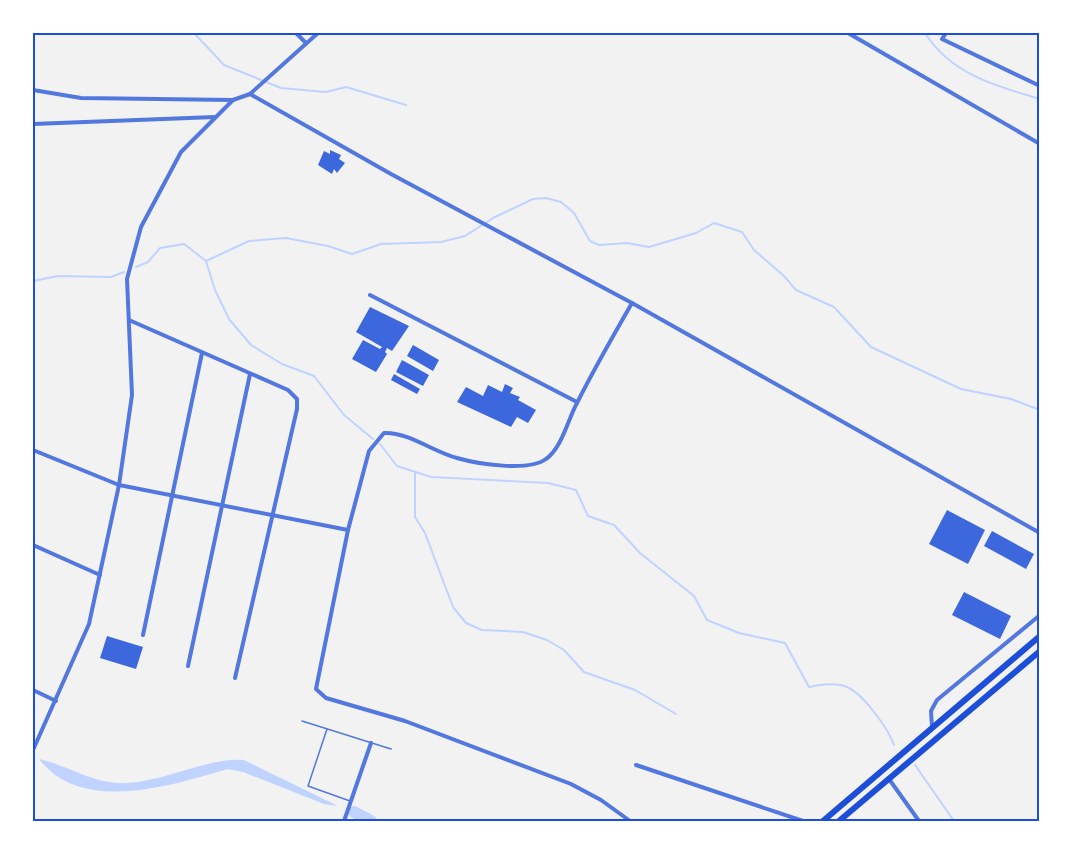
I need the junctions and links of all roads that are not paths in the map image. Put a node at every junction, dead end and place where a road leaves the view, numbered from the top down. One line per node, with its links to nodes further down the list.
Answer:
1 (296, 33): 5 (street)
2 (318, 33): 5 (street)
3 (848, 33): 12 (street)
4 (946, 33): 6 (street)
5 (306, 43): 8 (street)
6 (1040, 86)
7 (33, 90): 9 (street)
8 (250, 94): 9 (street); 14 (street)
9 (232, 100): 10 (street)
10 (216, 117): 11 (street); 15 (street)
11 (33, 124)
12 (1040, 144)
13 (370, 295): 18 (street)
14 (632, 303): 18 (street); 25 (street)
15 (128, 320): 16 (street); 20 (street)
16 (202, 353): 17 (street); 21 (street)
17 (250, 374): 22 (street); 23 (street)
18 (577, 402): 24 (street)
19 (33, 450): 20 (street)
20 (118, 485): 21 (street); 27 (street)
21 (172, 495): 22 (street); 29 (street)
22 (222, 505): 23 (street); 34 (street)
23 (271, 515): 24 (street); 35 (street)
24 (348, 530): 48 (street)
25 (1040, 533)
26 (33, 545): 27 (street)
27 (100, 575): 37 (street)
28 (1040, 615): 39 (street)
29 (143, 635)
30 (1040, 636): 33 (highway)
31 (1040, 641): 33 (highway)
32 (1040, 651): 45 (highway)
33 (1021, 652): 39 (highway)
34 (188, 666)
35 (235, 678)
36 (33, 690): 37 (street)
37 (56, 701): 43 (street)
38 (302, 721): 40 (lane)
39 (932, 727): 50 (highway)
40 (327, 729): 41 (lane); 46 (lane)
41 (371, 743): 42 (lane); 46 (street)
42 (391, 749)
43 (33, 750)
44 (636, 765): 49 (street)
45 (889, 779): 51 (highway); 52 (street)
46 (351, 801): 47 (street)
47 (344, 821)
48 (630, 821)
49 (803, 821)
50 (823, 821)
51 (839, 821)
52 (919, 821)

